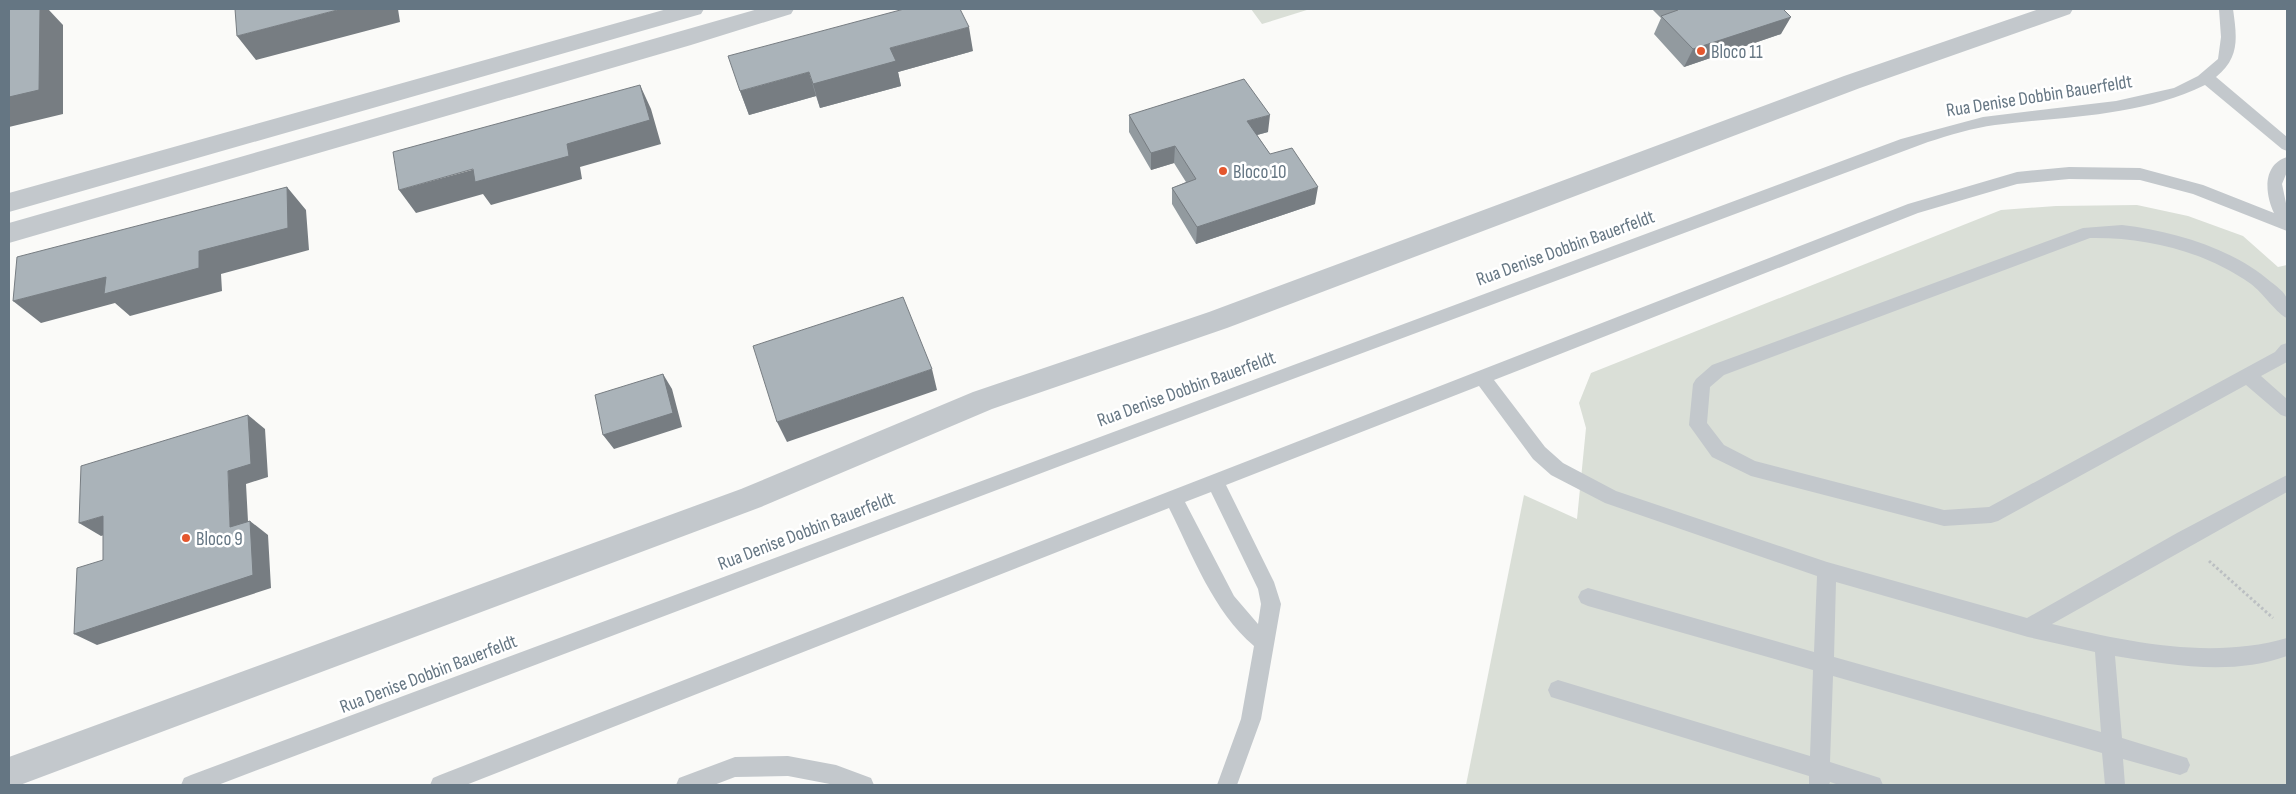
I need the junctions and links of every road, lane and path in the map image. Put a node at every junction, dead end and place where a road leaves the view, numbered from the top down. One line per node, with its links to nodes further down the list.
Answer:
1 (693, 9): 5 (street)
2 (782, 9): 7 (street)
3 (2062, 9): 33 (street)
4 (2226, 9): 6 (lane)
5 (493, 66): 7 (street); 10 (street)
6 (2208, 79): 8 (lane); 35 (lane, Rua Denise Dobbin Bauerfeldt)
7 (499, 92): 12 (street)
8 (2287, 145)
9 (2287, 163): 11 (lane)
10 (9, 203)
11 (2287, 224): 16 (lane)
12 (9, 232)
13 (2287, 311): 15 (lane)
14 (2287, 350): 15 (lane)
15 (2247, 375): 17 (lane)
16 (1482, 376): 18 (lane); 22 (lane)
17 (2287, 410)
18 (1215, 482): 20 (lane); 26 (lane)
19 (2287, 483): 21 (lane)
20 (1173, 498): 26 (lane); 36 (lane)
21 (2184, 539): 24 (path); 25 (lane)
22 (1827, 571): 25 (lane); 29 (lane)
23 (1588, 597): 29 (lane)
24 (2280, 625)
25 (2028, 628): 27 (lane)
26 (1263, 641): 39 (lane)
27 (2104, 646): 28 (lane); 31 (lane)
28 (2287, 648)
29 (1824, 664): 31 (lane); 34 (lane)
30 (1558, 690): 34 (lane)
31 (2112, 746): 32 (lane); 41 (lane)
32 (2180, 765)
33 (9, 773)
34 (1819, 777): 40 (lane)
35 (191, 785)
36 (440, 785)
37 (686, 785): 38 (lane)
38 (864, 785)
39 (1227, 785)
40 (1873, 785)
41 (2115, 785)

